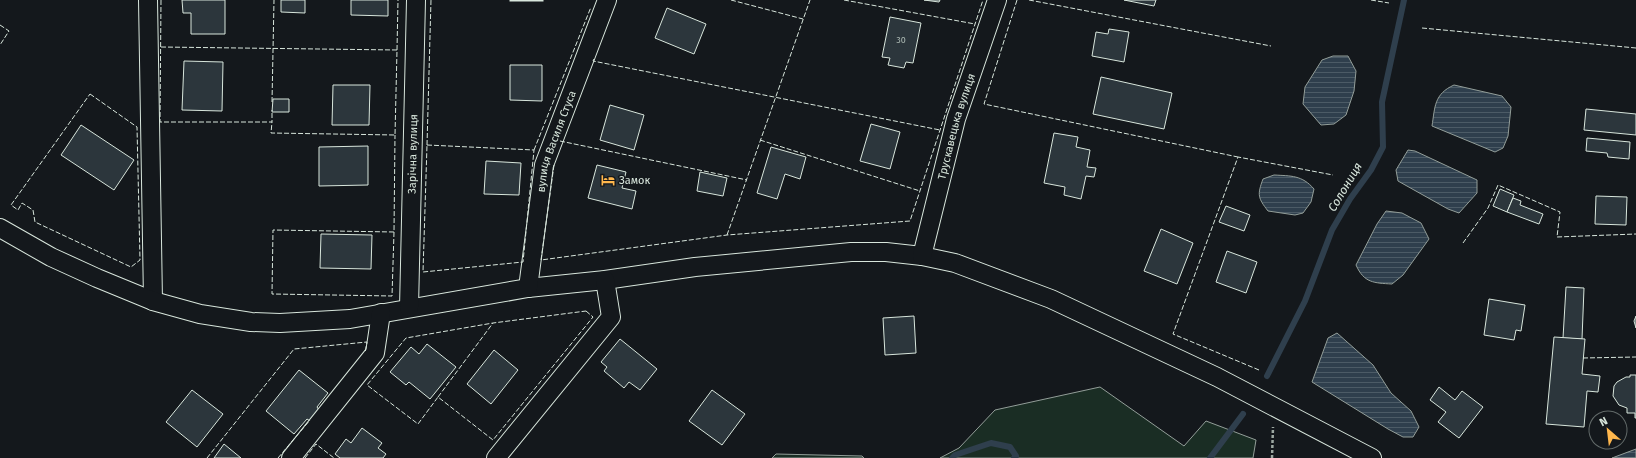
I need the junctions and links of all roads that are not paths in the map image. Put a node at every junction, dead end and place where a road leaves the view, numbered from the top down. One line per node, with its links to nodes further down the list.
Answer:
1 (148, 0): 9 (street)
2 (416, 0): 10 (street, Зарічна вулиця)
3 (607, 0): 8 (street, вулиця Василя Стуса)
4 (997, 0): 6 (street, Трускавецька вулиця)
5 (1, 232): 9 (street)
6 (922, 256): 7 (street); 14 (street)
7 (605, 280): 8 (street); 13 (street)
8 (528, 288): 10 (street)
9 (153, 301): 11 (street)
10 (409, 308): 11 (street)
11 (381, 313): 12 (street)
12 (291, 458)
13 (496, 458)
14 (1372, 458)

